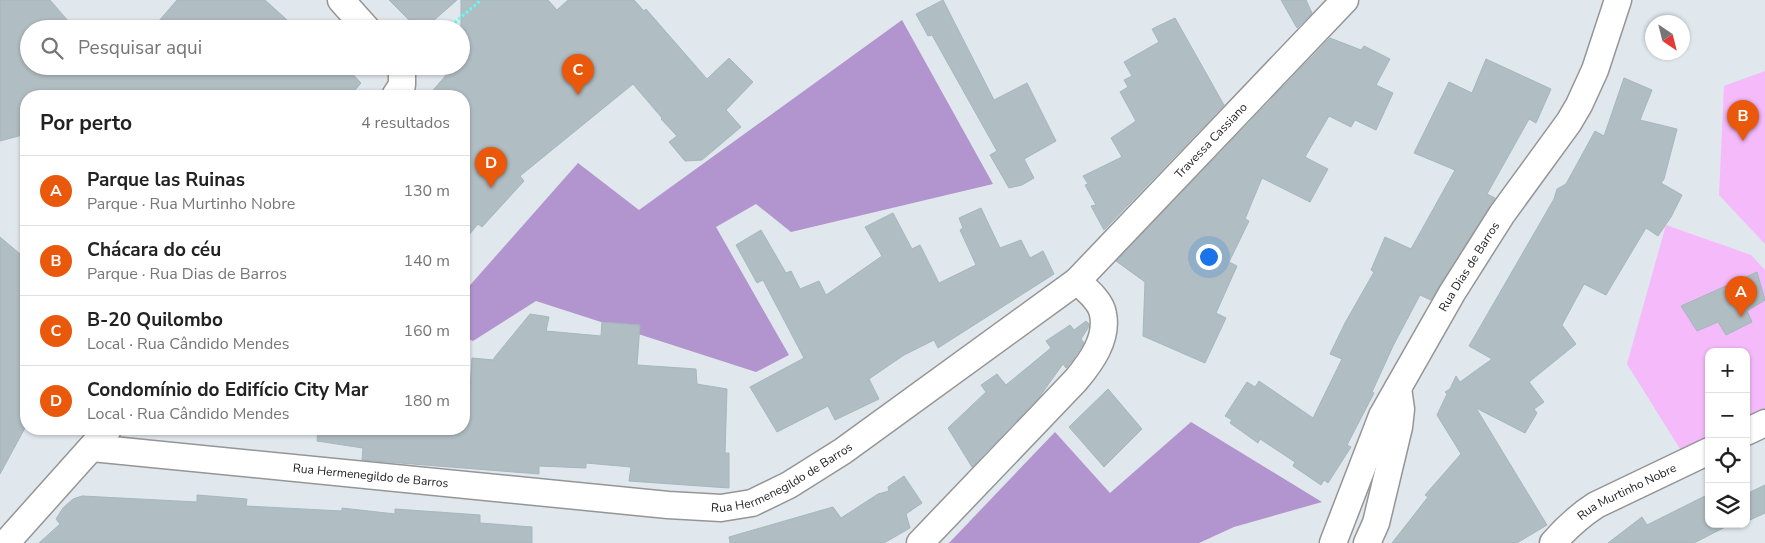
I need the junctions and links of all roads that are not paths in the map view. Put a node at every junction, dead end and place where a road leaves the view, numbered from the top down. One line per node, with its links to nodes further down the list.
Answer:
1 (341, 0): 4 (street)
2 (1345, 0): 7 (street, Travessa Cassiano)
3 (1618, 0): 8 (street, Rua Dias de Barros)
4 (359, 20)
5 (402, 75): 6 (street)
6 (399, 90)
7 (1077, 281): 11 (street, Rua Hermenegildo de Barros); 14 (street)
8 (1398, 388): 15 (street, Rua Dias de Barros); 16 (street)
9 (1765, 423): 10 (street)
10 (1750, 430)
11 (100, 438): 13 (street)
12 (1705, 453): 17 (street, Rua Murtinho Nobre)
13 (6, 543)
14 (920, 543)
15 (1333, 543)
16 (1367, 543)
17 (1553, 543)

